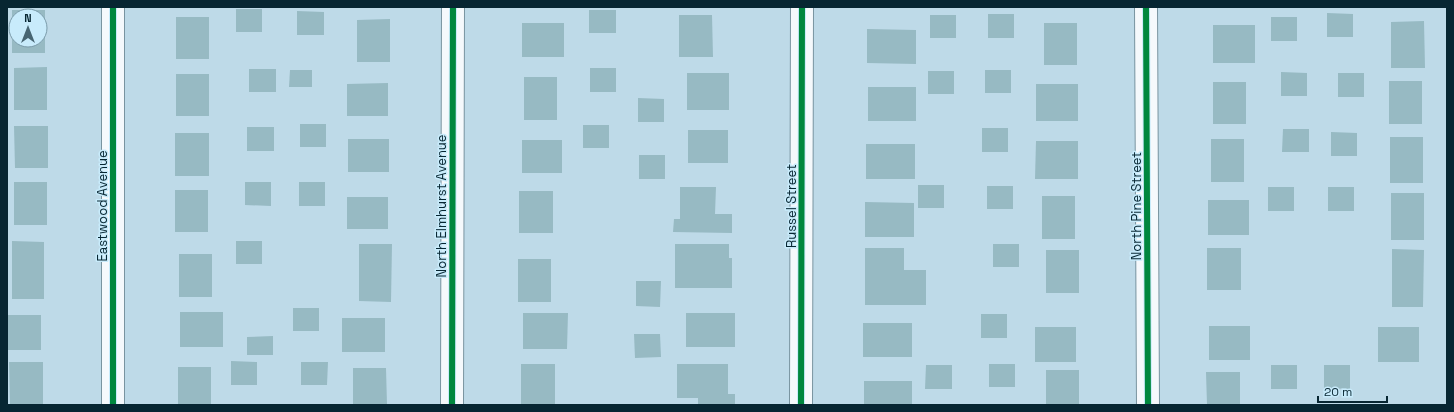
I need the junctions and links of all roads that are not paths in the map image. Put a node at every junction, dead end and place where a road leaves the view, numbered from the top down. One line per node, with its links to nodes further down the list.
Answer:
1 (113, 7): 5 (street, Eastwood Avenue)
2 (453, 7): 6 (street, North Elmhurst Avenue)
3 (802, 7): 7 (street, Russel Street)
4 (1146, 7): 8 (street, North Pine Street)
5 (113, 405)
6 (452, 405)
7 (801, 405)
8 (1148, 405)

